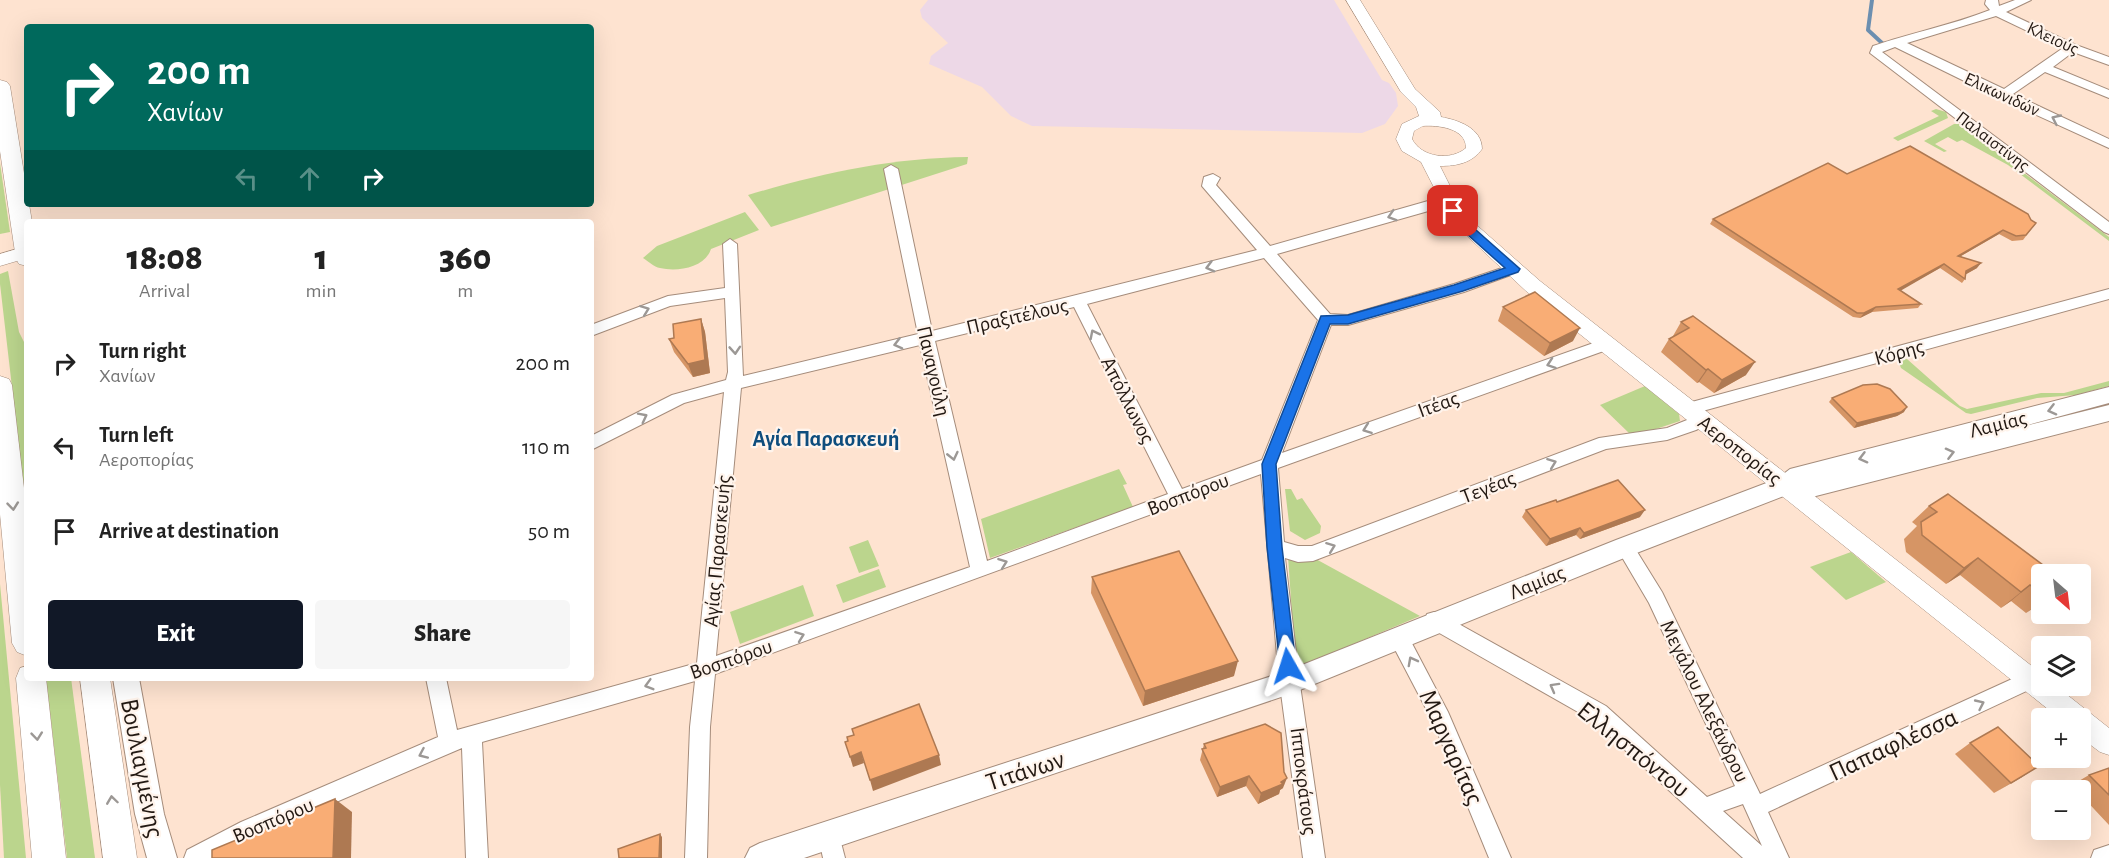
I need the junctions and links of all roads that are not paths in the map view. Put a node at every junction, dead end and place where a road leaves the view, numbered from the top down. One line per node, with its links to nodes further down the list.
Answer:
1 (1353, 0): 12 (street)
2 (1992, 0): 4 (street)
3 (2025, 0): 4 (street)
4 (1998, 12): 5 (street); 6 (street, Κλειούς)
5 (1895, 42): 11 (street, Ελικωνιδών); 18 (street, Παλαιστίνης)
6 (2072, 48): 7 (street, Κλειούς); 8 (street)
7 (2109, 61)
8 (2043, 67): 10 (street); 11 (street)
9 (0, 86): 19 (main road)
10 (2109, 94)
11 (2003, 95): 13 (street, Ελικωνιδών, one-way to 11)
12 (1422, 115): 14 (street); 14 (street)
13 (2109, 144)
14 (1428, 159): 17 (street, Αεροπορίας)
15 (891, 169): 32 (street, Παναγούλη)
16 (1213, 178): 24 (street)
17 (1448, 201): 24 (street, Πραξιτέλους, one-way to 24); 26 (street, Αεροπορίας)
18 (2109, 229)
19 (24, 238)
20 (730, 244): 27 (street, Αγίας Παρασκευής)
21 (0, 250): 22 (street)
22 (24, 251)
23 (24, 252): 25 (street)
24 (1267, 252): 29 (street, Πραξιτέλους, one-way to 29); 30 (street)
25 (0, 260)
26 (1514, 269): 30 (street); 33 (street, Αεροπορίας)
27 (731, 292): 31 (street, one-way to 27); 35 (street, Αγίας Παρασκευής, one-way to 35)
28 (2109, 294): 38 (street, Κόρης)
29 (1078, 301): 32 (street, Πραξιτέλους); 42 (street, Απόλλωνος, one-way to 29)
30 (1326, 320): 40 (street, Ιπποκράτους)
31 (594, 330)
32 (926, 338): 35 (street, Πραξιτέλους, one-way to 35); 45 (street, Παναγούλη, one-way to 45)
33 (1606, 344): 38 (street, Αεροπορίας); 40 (street, Ιτέας, one-way to 40)
34 (0, 385): 46 (main road, one-way to 46)
35 (733, 385): 39 (street, Πραξιτέλους, one-way to 35); 49 (street, Αγίας Παρασκευής)
36 (2109, 396): 41 (main road, Λαμίας, one-way to 41)
37 (2109, 413): 41 (main road, Λαμίας, one-way to 37)
38 (1695, 415): 41 (street, Αεροπορίας); 43 (street, Τεγέας, one-way to 38)
39 (594, 442)
40 (1269, 464): 42 (street, Βοσπόρου); 43 (street, Ιπποκράτους)
41 (1785, 486): 44 (main road, Λαμίας); 51 (street, Αεροπορίας)
42 (1178, 498): 45 (street, Βοσπόρου, one-way to 42)
43 (1275, 547): 50 (street, Ιπποκράτους)
44 (1625, 547): 47 (main road, Λαμίας); 61 (street, Μεγάλου Αλεξάνδρου)
45 (980, 571): 49 (street, Βοσπόρου, one-way to 45)
46 (24, 614)
47 (1436, 621): 48 (main road, Λαμίας); 62 (street, Ελλησπόντου, one-way to 47)
48 (1399, 638): 50 (main road, Λαμίας); 73 (street, Μαργαρίτας, one-way to 48)
49 (705, 669): 58 (street, Βοσπόρου, one-way to 58); 70 (street, Αγίας Παρασκευής)
50 (1289, 680): 63 (main road, Τιτάνων); 72 (street, Ιπποκράτους)
51 (2030, 680): 56 (street, Αεροπορίας); 61 (street, Παπαφλέσσα, one-way to 51)
52 (31, 681): 65 (main road, one-way to 65)
53 (95, 681): 66 (main road, Βουλιαγμένης, one-way to 53)
54 (126, 681): 67 (main road, Βουλιαγμένης)
55 (437, 681): 59 (street)
56 (2064, 708)
57 (2091, 729): 60 (street, Αεροπορίας)
58 (472, 735): 59 (street, Βοσπόρου); 69 (street)
59 (449, 742): 68 (street, Βοσπόρου, one-way to 68)
60 (2109, 743)
61 (1752, 799): 62 (street, Παπαφλέσσα); 75 (street, Μεγάλου Αλεξάνδρου)
62 (1706, 808): 74 (street, Ελλησπόντου)
63 (832, 847): 71 (main road, Τιτάνων)
64 (2109, 856): 76 (street)
65 (49, 858)
66 (120, 858)
67 (162, 858)
68 (195, 858)
69 (477, 858)
70 (696, 858)
71 (760, 858)
72 (1314, 858)
73 (1500, 858)
74 (1760, 858)
75 (1778, 858)
76 (2102, 858)

